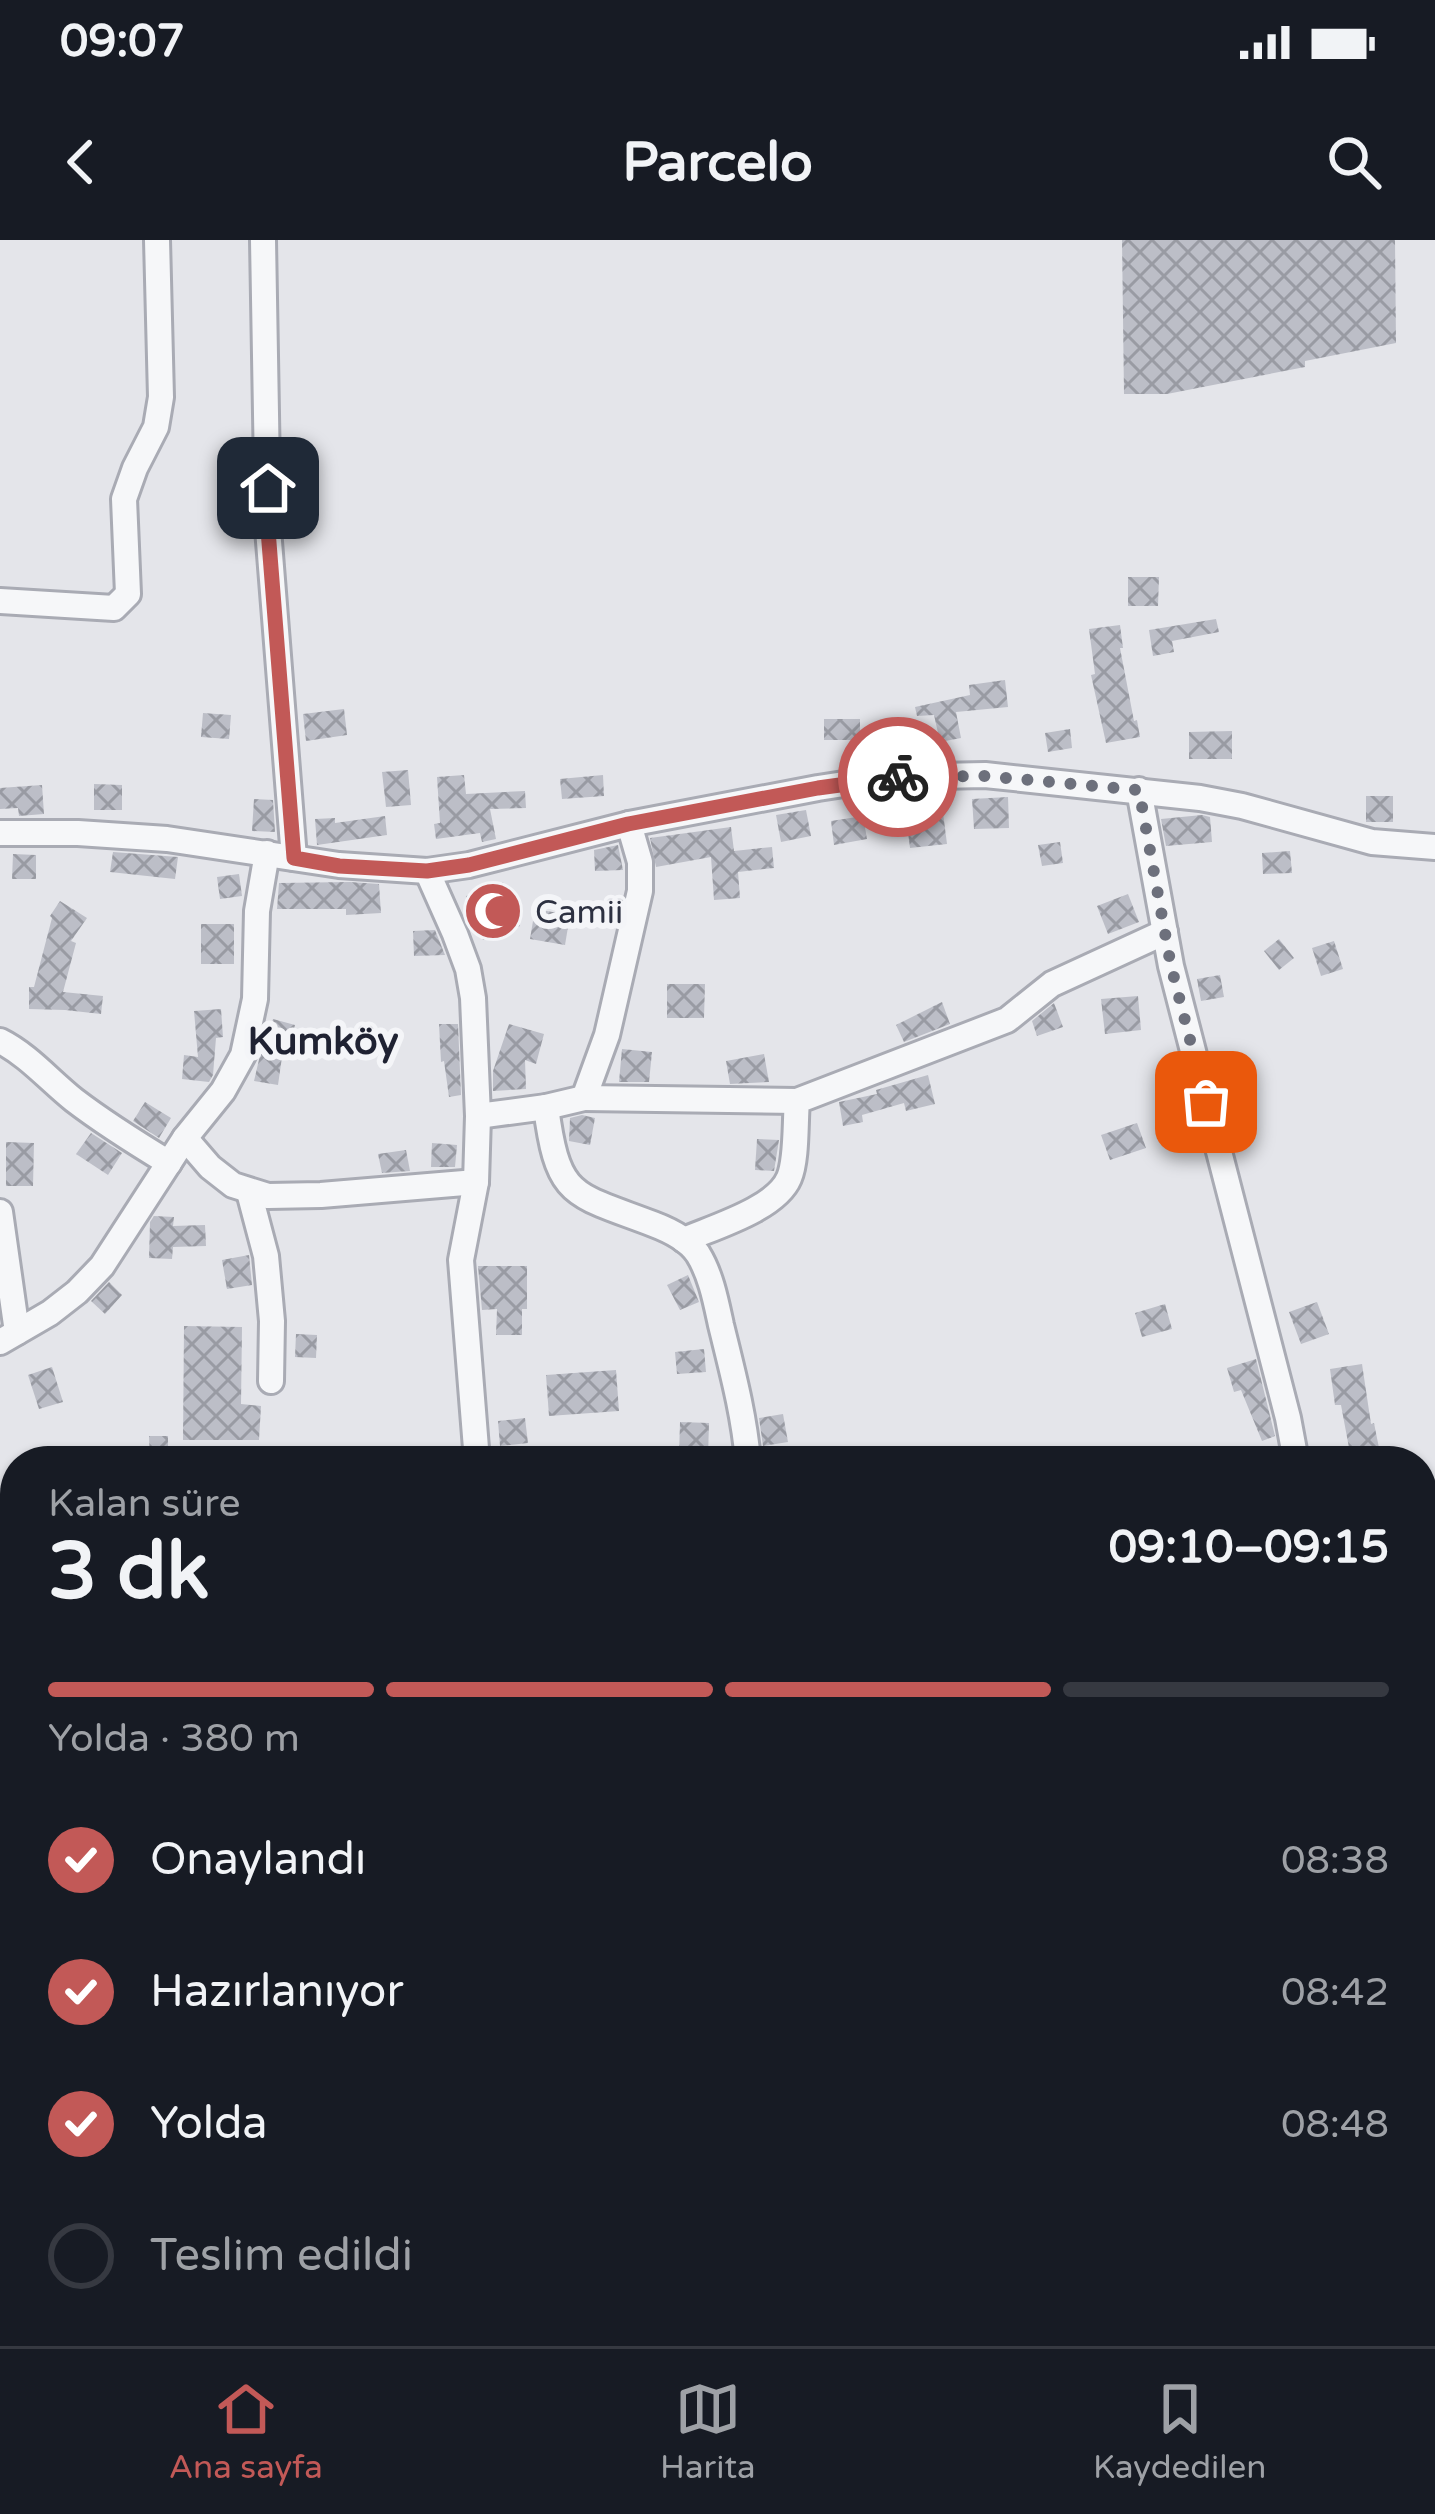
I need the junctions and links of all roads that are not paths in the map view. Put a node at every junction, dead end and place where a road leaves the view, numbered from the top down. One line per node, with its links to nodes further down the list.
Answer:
1 (157, 240): 3 (street)
2 (263, 240): 9 (street)
3 (0, 602)
4 (1139, 790): 5 (street); 7 (street); 11 (street)
5 (628, 824): 10 (street); 13 (street)
6 (0, 833): 8 (street)
7 (1435, 847)
8 (267, 853): 9 (street); 17 (street)
9 (294, 858): 10 (street)
10 (427, 871): 16 (street)
11 (1165, 932): 14 (street); 27 (street)
12 (0, 1041): 18 (street)
13 (584, 1098): 14 (street); 15 (street)
14 (797, 1101): 22 (street)
15 (546, 1107): 16 (street); 22 (street)
16 (478, 1116): 19 (street)
17 (185, 1138): 18 (street); 20 (street)
18 (169, 1163): 23 (street)
19 (476, 1182): 20 (street); 25 (street)
20 (249, 1192): 24 (street)
21 (0, 1212): 23 (street)
22 (684, 1240): 26 (street)
23 (8, 1337)
24 (271, 1381)
25 (476, 1446)
26 (747, 1446)
27 (1293, 1446)

